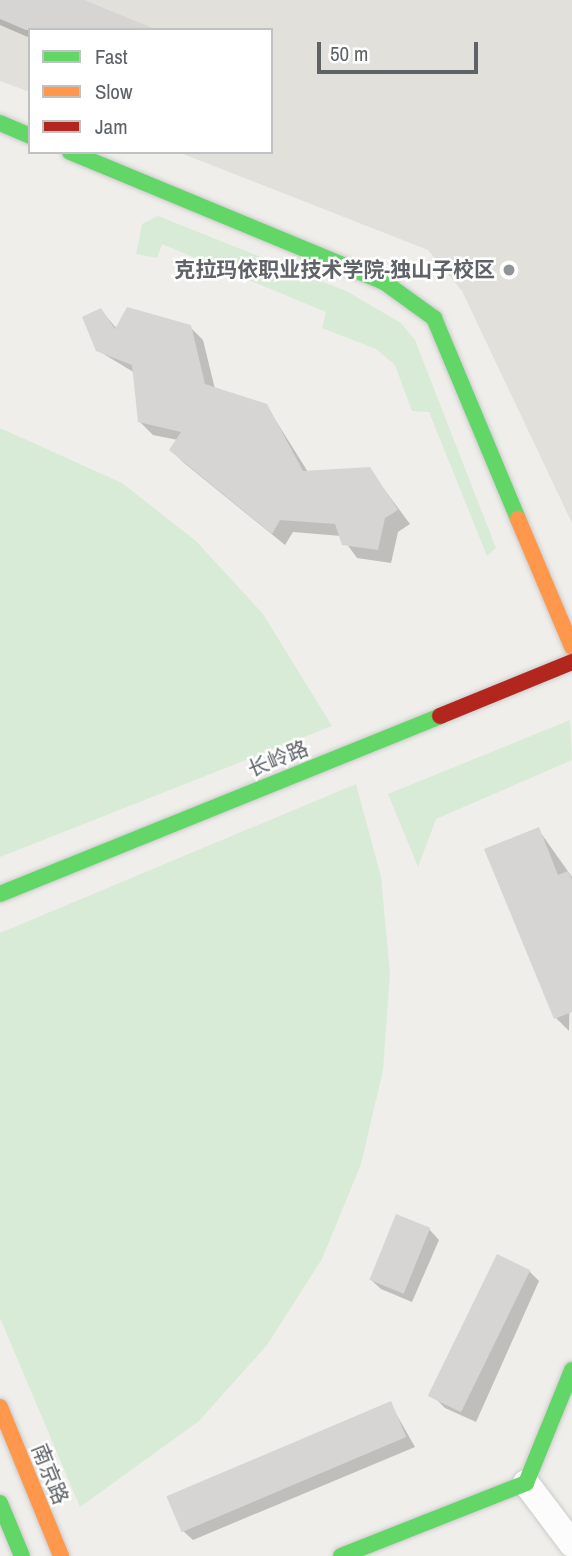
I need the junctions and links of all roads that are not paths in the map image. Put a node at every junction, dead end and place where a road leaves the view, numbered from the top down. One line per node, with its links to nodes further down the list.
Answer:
1 (0, 123): 2 (street)
2 (28, 135)
3 (75, 154): 4 (street)
4 (572, 648)
5 (572, 662): 6 (street, 长岭路)
6 (0, 894)
7 (572, 1370): 9 (street)
8 (0, 1407): 13 (street, 南京路)
9 (526, 1483): 11 (street); 14 (street)
10 (0, 1503): 12 (street)
11 (572, 1544)
12 (22, 1556)
13 (61, 1556)
14 (341, 1556)

